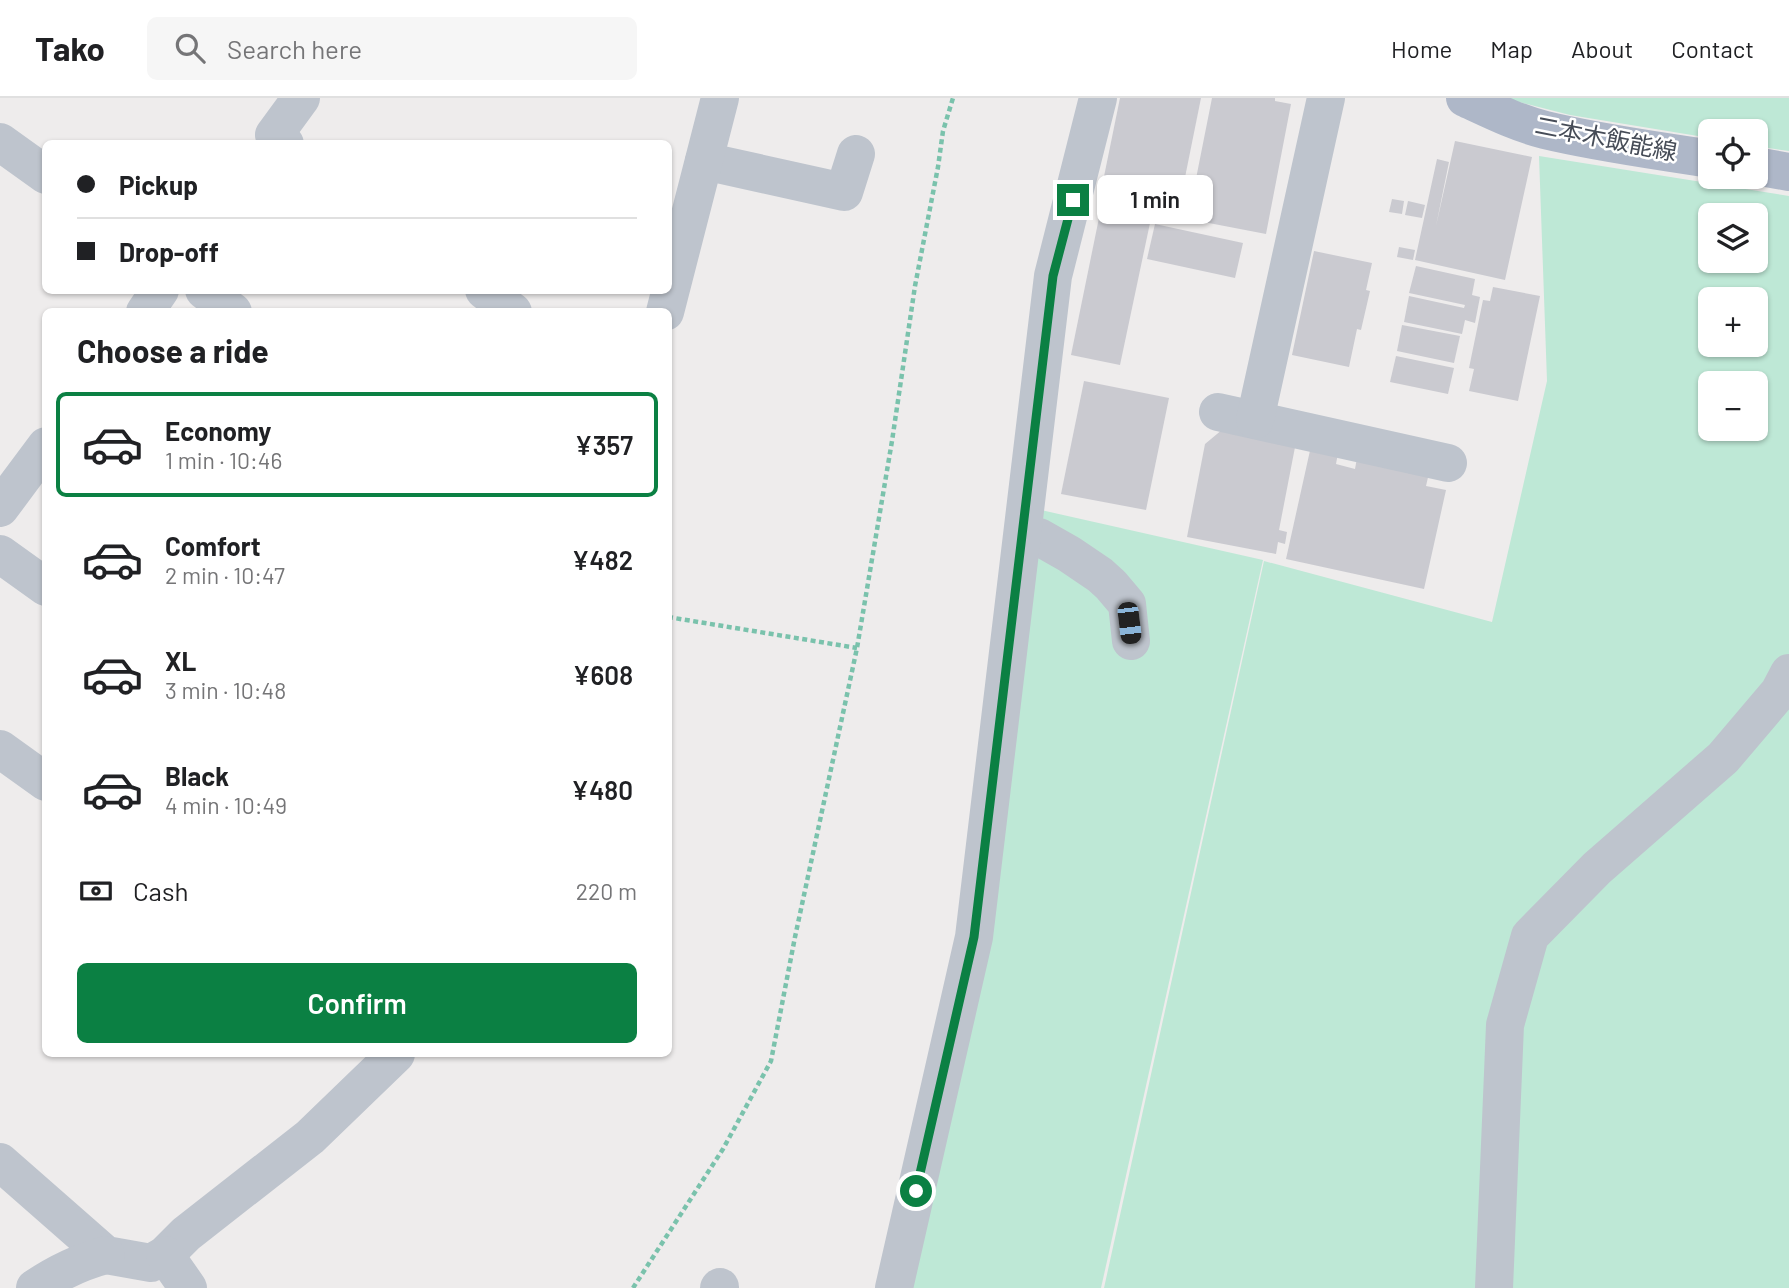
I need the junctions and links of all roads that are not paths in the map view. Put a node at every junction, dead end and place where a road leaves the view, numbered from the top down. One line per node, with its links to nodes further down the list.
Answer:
1 (301, 98): 6 (street)
2 (720, 98): 10 (street)
3 (1098, 98): 24 (street)
4 (1326, 98): 20 (street)
5 (1465, 98): 9 (main road, 二本木飯能線)
6 (277, 140)
7 (0, 142): 12 (street)
8 (856, 154): 10 (street)
9 (1698, 157)
10 (704, 161): 14 (street)
11 (1768, 168): 13 (main road)
12 (42, 172)
13 (1789, 172)
14 (672, 285)
15 (209, 294): 17 (street)
16 (489, 294): 18 (street)
17 (228, 308)
18 (508, 308)
19 (1218, 412): 20 (street)
20 (1255, 420): 22 (street)
21 (42, 451): 23 (street)
22 (1448, 463)
23 (0, 508)
24 (1023, 535): 27 (street); 37 (street)
25 (0, 554): 26 (street)
26 (42, 584)
27 (1131, 641)
28 (1789, 673): 38 (street)
29 (0, 750): 30 (street)
30 (42, 779)
31 (393, 1057): 34 (street)
32 (0, 1163): 33 (street)
33 (106, 1255): 34 (street); 35 (street)
34 (165, 1255): 36 (street)
35 (35, 1288)
36 (188, 1288)
37 (894, 1288)
38 (1494, 1288)

